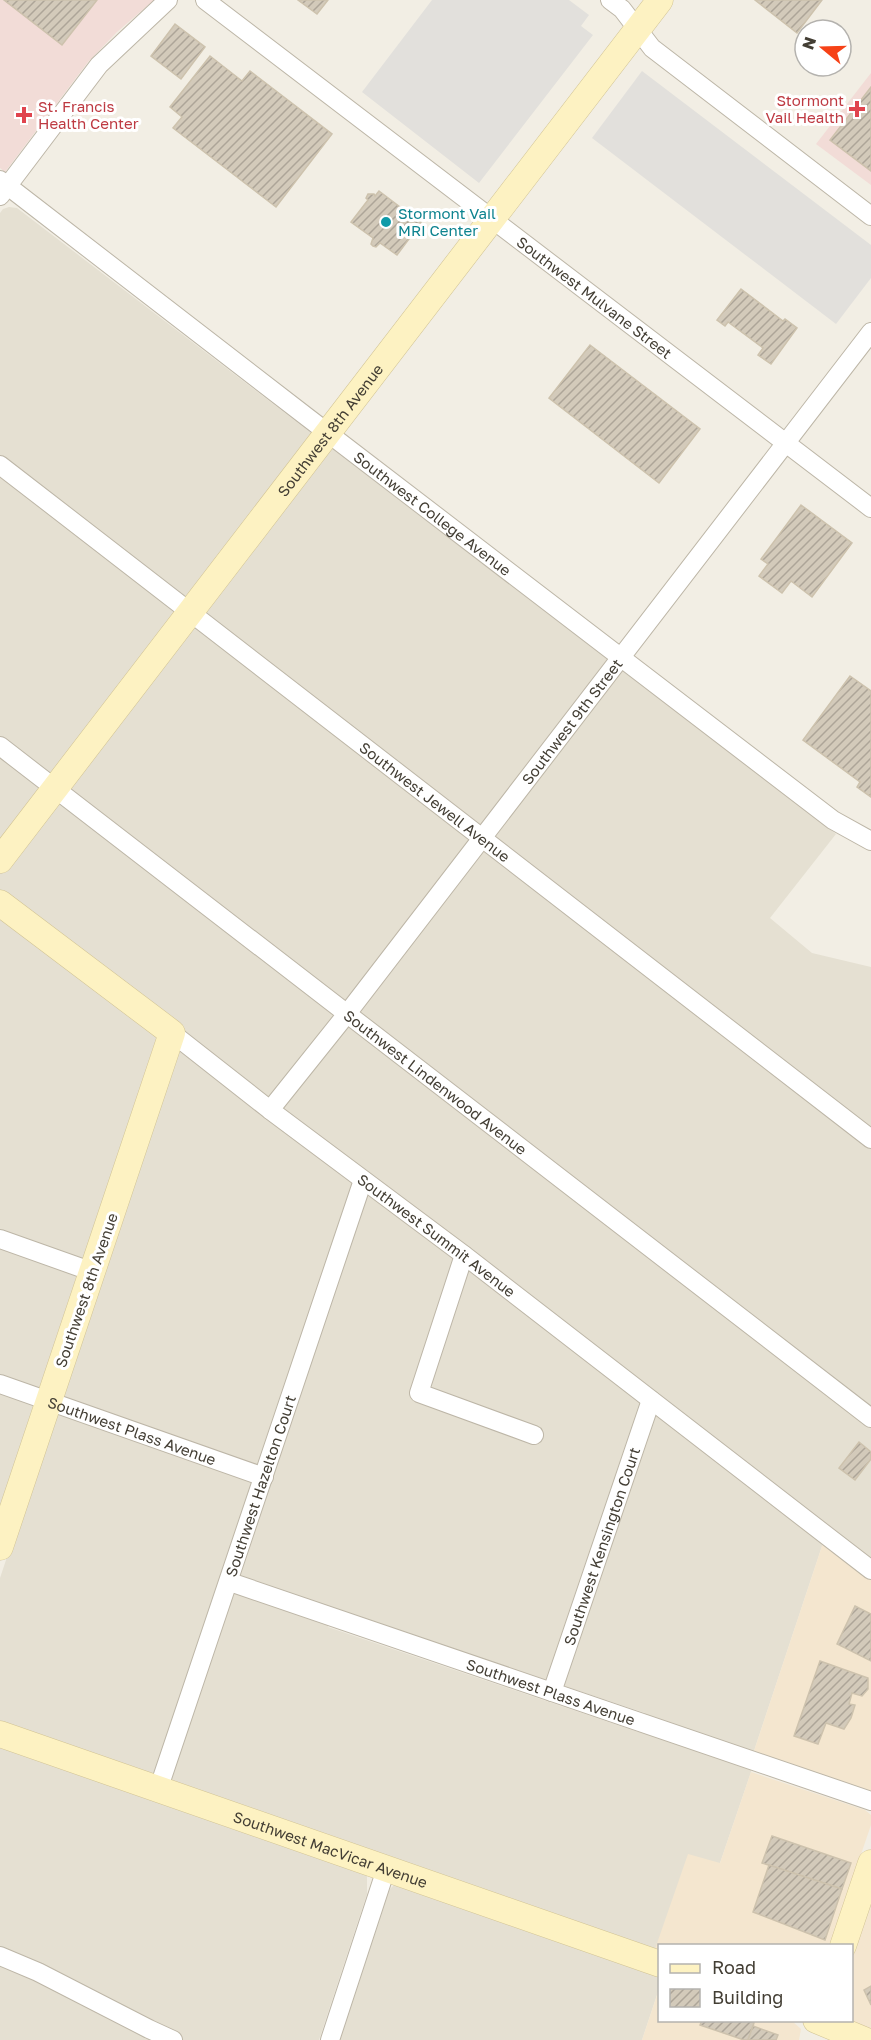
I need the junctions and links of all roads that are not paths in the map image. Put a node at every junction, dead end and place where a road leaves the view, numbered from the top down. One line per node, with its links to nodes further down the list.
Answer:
1 (168, 0): 6 (street)
2 (205, 0): 8 (street, Southwest Mulvane Street)
3 (610, 0): 5 (street)
4 (660, 0): 5 (street, Southwest 8th Avenue)
5 (637, 29): 7 (street); 8 (street, Southwest 8th Avenue)
6 (3, 187): 10 (street, Southwest College Avenue)
7 (871, 216)
8 (491, 218): 10 (street, Southwest 8th Avenue); 11 (street, Southwest Mulvane Street)
9 (871, 332): 11 (street, Southwest 9th Street)
10 (328, 433): 14 (street, Southwest 8th Avenue); 15 (street, Southwest College Avenue)
11 (785, 443): 13 (street, Southwest Mulvane Street); 15 (street, Southwest 9th Street)
12 (0, 465): 14 (street, Southwest Jewell Avenue)
13 (871, 508)
14 (191, 612): 17 (street, Southwest 8th Avenue); 18 (street, Southwest Jewell Avenue)
15 (621, 657): 18 (street, Southwest 9th Street); 19 (street, Southwest College Avenue)
16 (0, 746): 17 (street, Southwest Lindenwood Avenue)
17 (56, 790): 20 (street, Southwest 8th Avenue); 22 (street, Southwest Lindenwood Avenue)
18 (481, 837): 22 (street, Southwest 9th Street); 25 (street, Southwest Jewell Avenue)
19 (871, 841)
20 (0, 860)
21 (0, 903): 23 (street, Southwest Summit Avenue)
22 (346, 1015): 24 (street, Southwest 9th Street); 33 (street, Southwest Lindenwood Avenue)
23 (172, 1033): 24 (street, Southwest Summit Avenue); 29 (street, Southwest 8th Avenue)
24 (270, 1110): 26 (street, Southwest Summit Avenue)
25 (871, 1139)
26 (363, 1180): 28 (street, Southwest Summit Avenue); 35 (street, Southwest Hazelton Court)
27 (0, 1239): 29 (street)
28 (464, 1255): 32 (street, Southwest Summit Avenue); 34 (street)
29 (93, 1272): 31 (street, Southwest 8th Avenue)
30 (0, 1384): 31 (street, Southwest Plass Avenue)
31 (48, 1400): 35 (street, Southwest Plass Avenue); 36 (street, Southwest 8th Avenue)
32 (651, 1400): 37 (street, Southwest Summit Avenue); 39 (street, Southwest Kensington Court)
33 (871, 1418)
34 (534, 1435)
35 (264, 1478): 38 (street, Southwest Hazelton Court)
36 (0, 1547)
37 (871, 1569)
38 (230, 1582): 39 (street, Southwest Plass Avenue); 41 (street, Southwest Hazelton Court)
39 (552, 1692): 42 (street, Southwest Plass Avenue)
40 (0, 1734): 41 (street, Southwest MacVicar Avenue)
41 (158, 1790): 44 (street, Southwest MacVicar Avenue)
42 (871, 1801)
43 (871, 1863): 45 (street)
44 (386, 1869): 47 (street, Southwest MacVicar Avenue); 50 (street)
45 (844, 1944)
46 (0, 1956): 49 (street)
47 (658, 1963)
48 (816, 2026): 51 (street)
49 (173, 2040)
50 (330, 2040)
51 (864, 2040)

